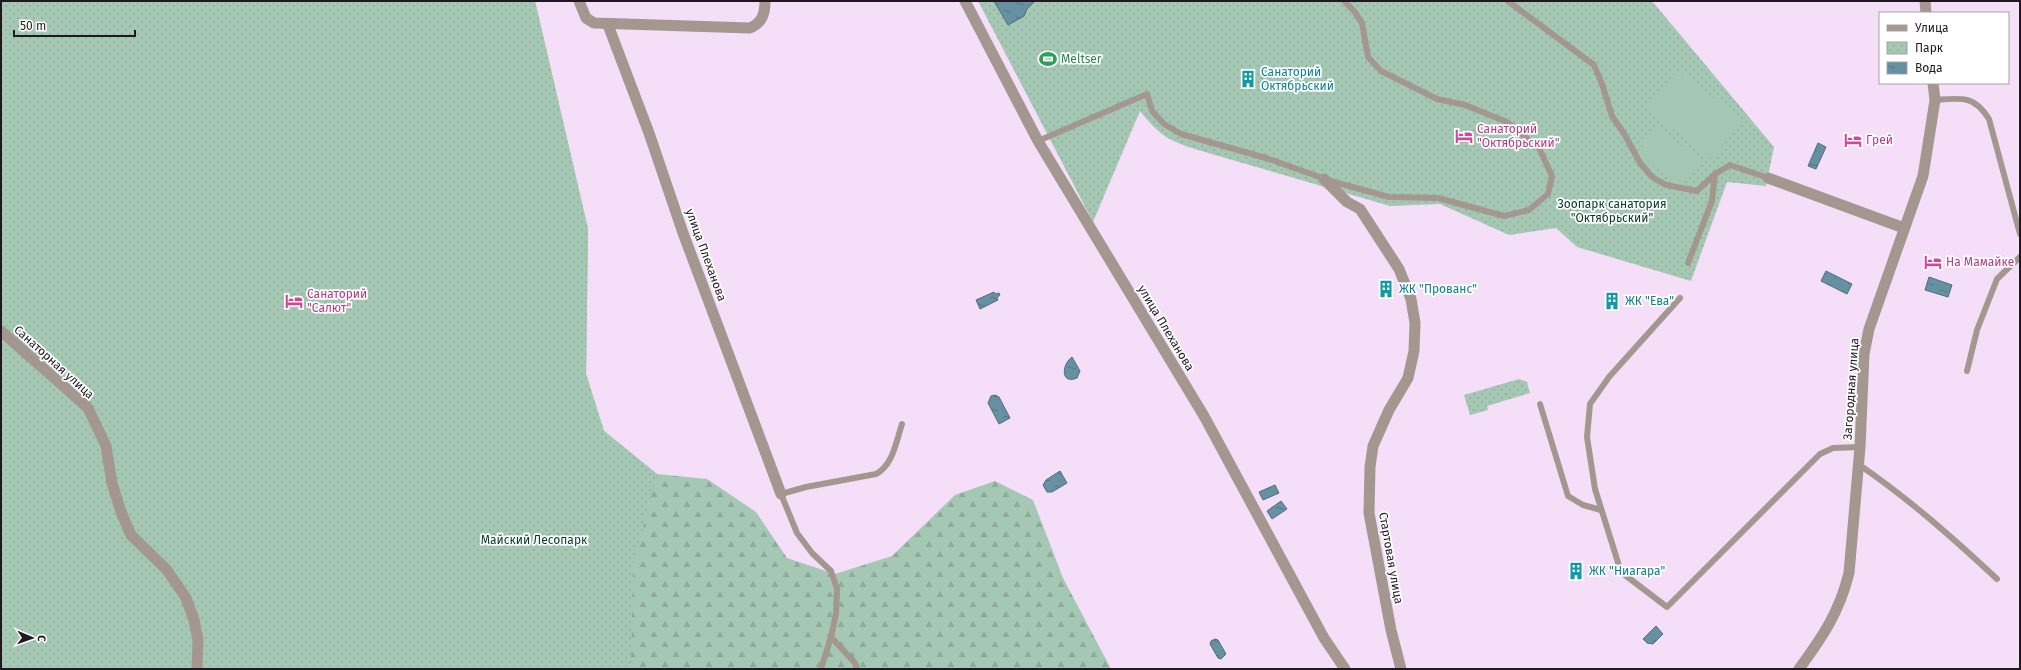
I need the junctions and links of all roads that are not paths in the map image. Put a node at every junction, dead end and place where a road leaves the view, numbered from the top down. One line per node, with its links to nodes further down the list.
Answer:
1 (579, 1): 8 (street)
2 (765, 1): 8 (street)
3 (965, 1): 11 (street, улица Плеханова)
4 (1344, 1): 14 (lane)
5 (1508, 1): 12 (lane)
6 (1925, 1): 7 (street)
7 (1926, 12)
8 (608, 25): 26 (street, улица Плеханова)
9 (1933, 84): 10 (street, Загородная улица)
10 (1935, 100): 15 (street, Загородная улица); 16 (lane)
11 (1038, 141): 14 (lane); 33 (street, улица Плеханова)
12 (1715, 174): 13 (lane); 18 (lane)
13 (1768, 178): 15 (street)
14 (1324, 179): 34 (street, Стартовая улица)
15 (1904, 228): 24 (street, Загородная улица)
16 (2020, 234)
17 (2020, 257): 21 (lane)
18 (1688, 263)
19 (1680, 298): 27 (lane)
20 (1, 331): 30 (street, Санаторная улица)
21 (1967, 371)
22 (1540, 404): 27 (lane)
23 (902, 424): 26 (lane)
24 (1860, 447): 25 (street, Загородная улица); 27 (lane)
25 (1858, 464): 28 (lane); 35 (street, Загородная улица)
26 (781, 494): 29 (lane)
27 (1601, 510)
28 (1997, 579)
29 (831, 637): 31 (lane); 32 (lane)
30 (197, 669)
31 (821, 669)
32 (856, 669)
33 (1345, 669)
34 (1401, 669)
35 (1799, 669)

